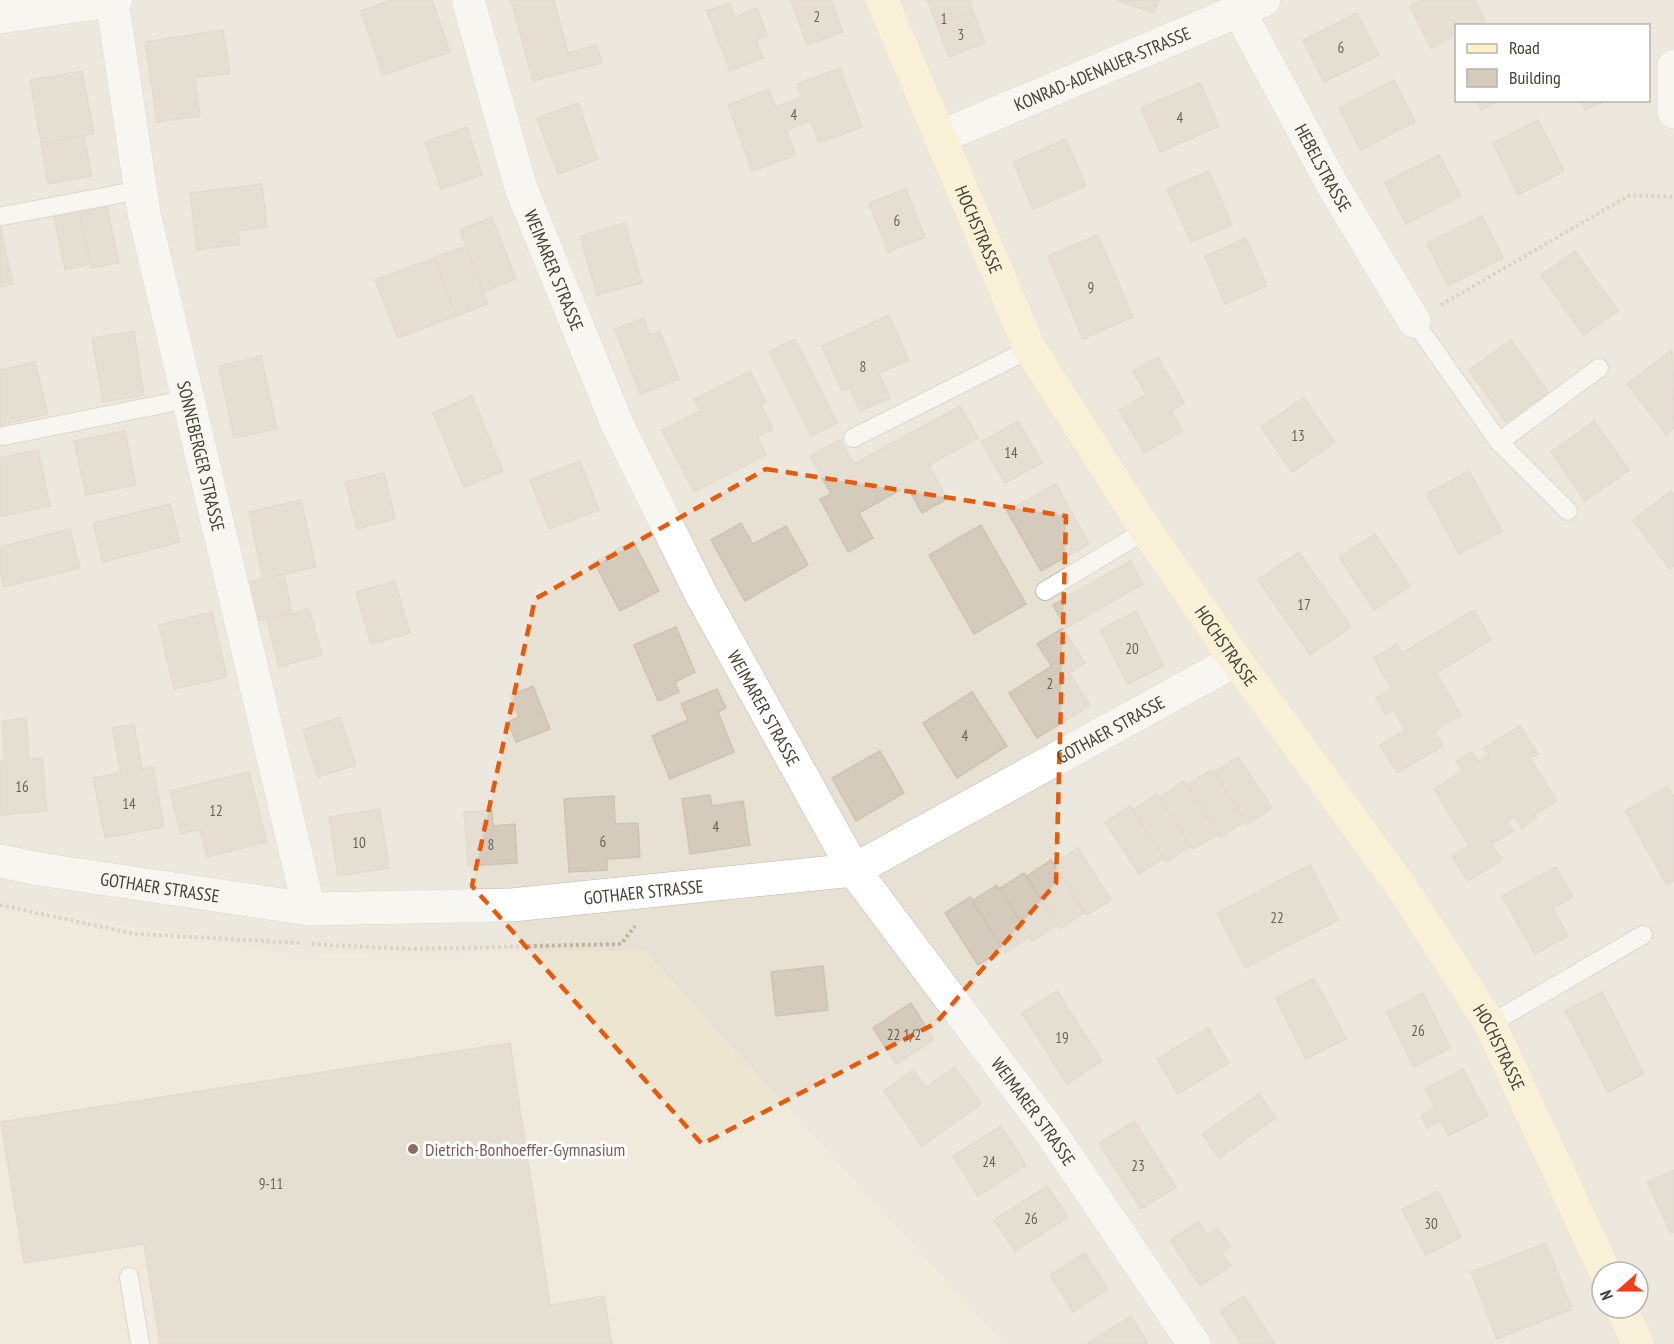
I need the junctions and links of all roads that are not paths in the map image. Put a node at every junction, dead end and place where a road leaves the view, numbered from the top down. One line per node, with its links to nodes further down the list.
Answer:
1 (113, 0): 5 (street); 9 (street, SONNEBERGER STRASSE)
2 (468, 0): 23 (street, WEIMARER STRASSE)
3 (882, 0): 8 (street, HOCHSTRASSE)
4 (1252, 6): 8 (street, KONRAD-ADENAUER-STRASSE); 11 (street, HEBELSTRASSE)
5 (0, 17)
6 (1674, 66): 7 (street)
7 (1674, 112)
8 (940, 137): 12 (street, HOCHSTRASSE)
9 (140, 190): 10 (lane); 14 (street, SONNEBERGER STRASSE)
10 (3, 216)
11 (1414, 321): 17 (lane, HEBELSTRASSE)
12 (1030, 349): 16 (lane); 19 (street, HOCHSTRASSE)
13 (1599, 368): 17 (lane)
14 (188, 399): 15 (lane); 24 (street, SONNEBERGER STRASSE)
15 (4, 436)
16 (853, 438)
17 (1499, 442): 18 (lane, HEBELSTRASSE)
18 (1568, 511)
19 (1146, 530): 20 (lane); 21 (street, HOCHSTRASSE)
20 (1045, 591)
21 (1236, 660): 23 (street, GOTHAER STRASSE); 26 (street, HOCHSTRASSE)
22 (0, 861): 24 (street, GOTHAER STRASSE)
23 (854, 870): 24 (street, GOTHAER STRASSE); 31 (street, WEIMARER STRASSE)
24 (309, 909)
25 (1643, 935): 26 (lane)
26 (1490, 1024): 27 (street, HOCHSTRASSE)
27 (1599, 1260)
28 (129, 1276): 30 (lane)
29 (1627, 1320): 32 (street)
30 (140, 1344)
31 (1194, 1344)
32 (1638, 1344)

